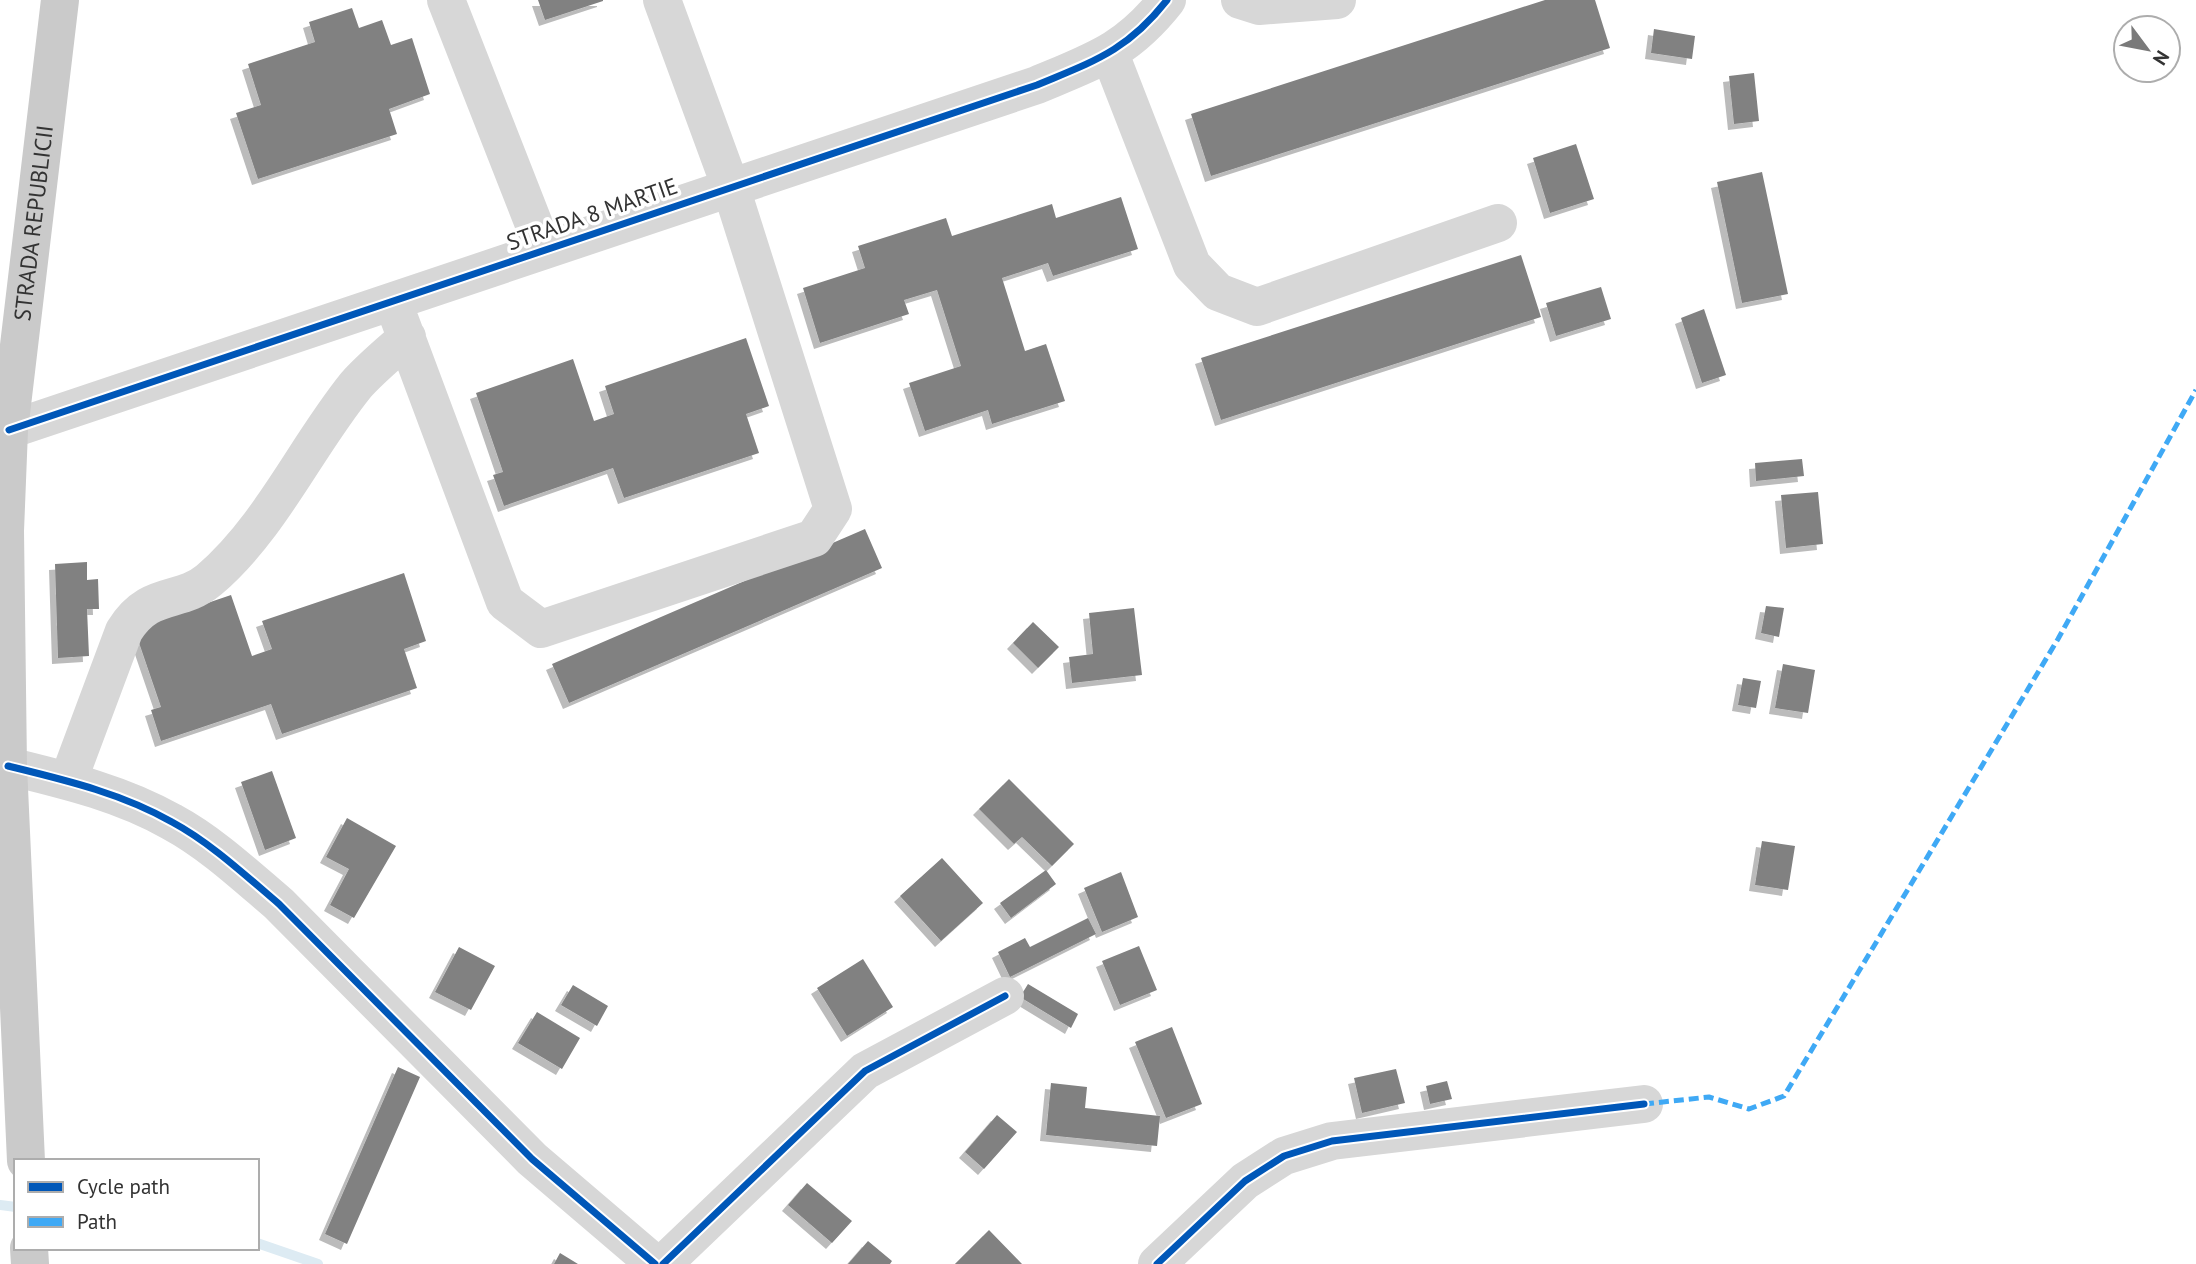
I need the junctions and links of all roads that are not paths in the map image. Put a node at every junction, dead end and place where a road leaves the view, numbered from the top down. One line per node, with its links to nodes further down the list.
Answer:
1 (60, 0): 13 (main road, STRADA REPUBLICII)
2 (446, 0): 10 (street)
3 (662, 0): 8 (street)
4 (1167, 0): 7 (street, STRADA 8 MARTIE)
5 (1240, 0): 6 (street)
6 (1337, 0)
7 (1110, 54): 8 (street, STRADA 8 MARTIE); 9 (street)
8 (731, 188): 10 (street, STRADA 8 MARTIE); 12 (street)
9 (1498, 223)
10 (544, 250): 11 (street, STRADA 8 MARTIE)
11 (393, 302): 12 (street); 13 (street, STRADA 8 MARTIE)
12 (407, 337): 15 (street)
13 (9, 430): 14 (main road, STRADA REPUBLICII)
14 (8, 766): 15 (street); 18 (main road, STRADA REPUBLICII)
15 (68, 781): 19 (street)
16 (1005, 996): 20 (street)
17 (1644, 1104): 21 (street)
18 (17, 1140)
19 (655, 1264)
20 (663, 1264)
21 (1157, 1264)

